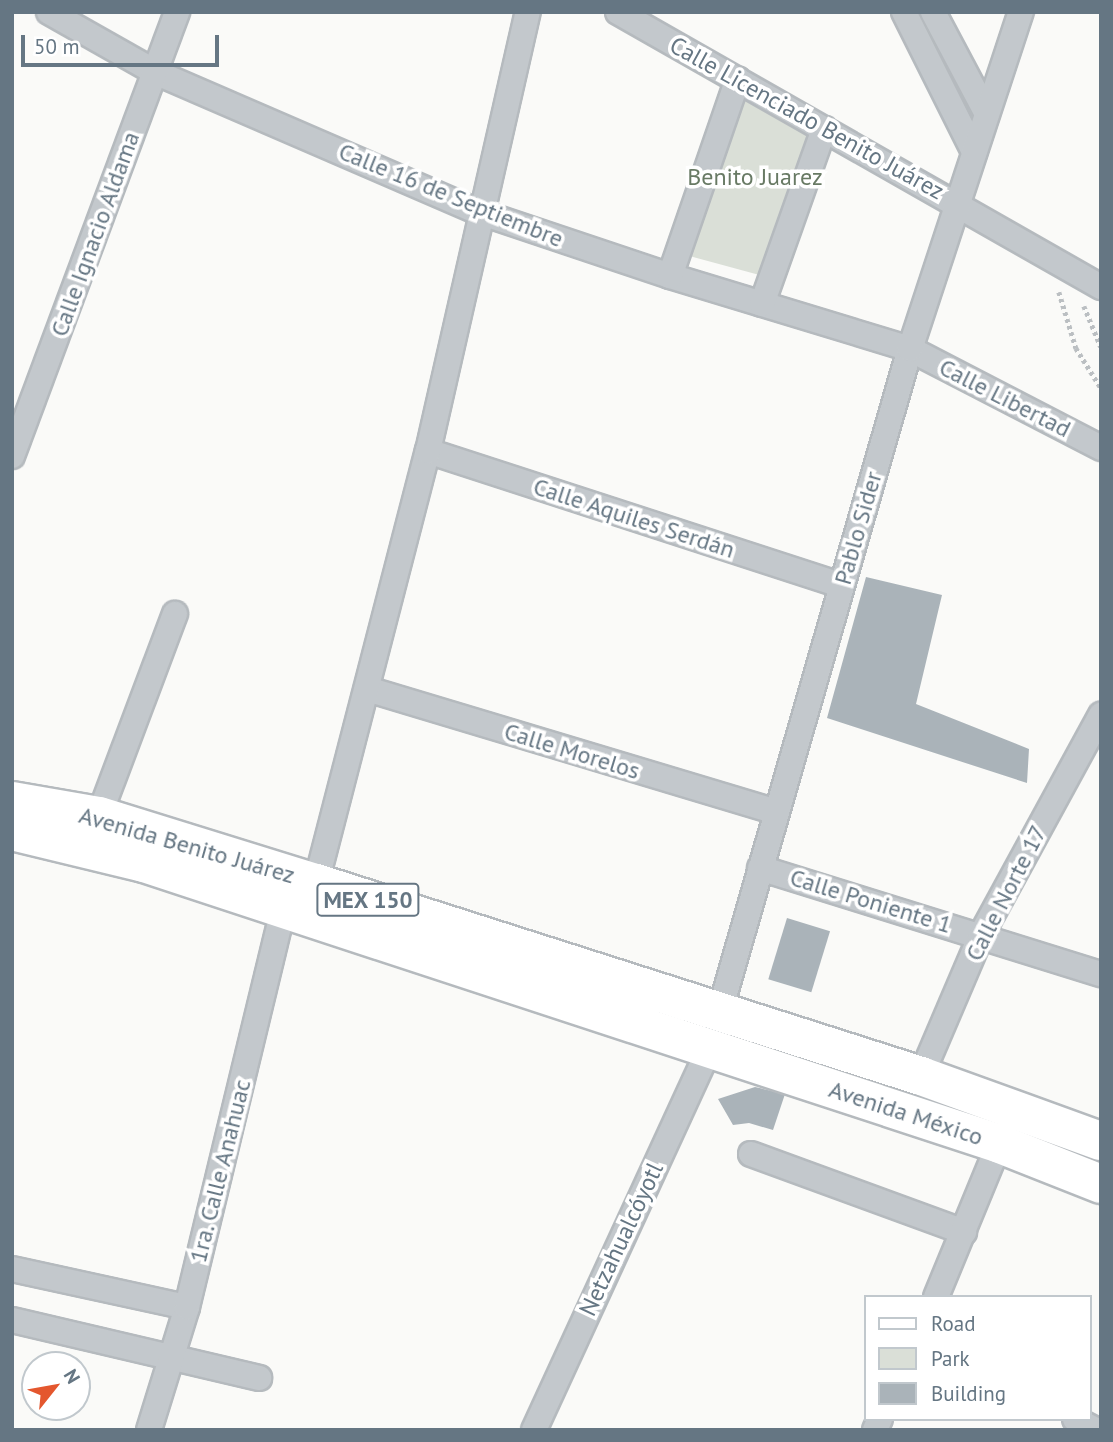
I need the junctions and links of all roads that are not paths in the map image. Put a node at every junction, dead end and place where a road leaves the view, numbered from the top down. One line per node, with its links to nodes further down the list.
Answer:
1 (49, 12): 8 (street, Calle 16 de Septiembre)
2 (177, 12): 8 (street, Calle Ignacio Aldama)
3 (528, 12): 14 (street)
4 (618, 12): 9 (street, Calle Licenciado Benito Juárez)
5 (904, 12): 12 (street)
6 (933, 12): 10 (street)
7 (1021, 12): 10 (street, Pablo Sider)
8 (155, 72): 14 (street, Calle 16 de Septiembre); 21 (street, Calle Ignacio Aldama)
9 (738, 79): 11 (street, Calle Licenciado Benito Juárez); 15 (street)
10 (986, 114): 12 (street, Pablo Sider)
11 (824, 129): 13 (street, Calle Licenciado Benito Juárez); 17 (street)
12 (974, 152): 13 (street, Pablo Sider)
13 (959, 204): 16 (street, Calle Licenciado Benito Juárez); 18 (street, Pablo Sider)
14 (479, 212): 15 (street, Calle 16 de Septiembre); 20 (street)
15 (670, 276): 17 (street, Calle 16 de Septiembre)
16 (1101, 287)
17 (762, 304): 18 (street, Calle 16 de Septiembre)
18 (910, 349): 19 (street, Calle Libertad); 22 (street, Pablo Sider)
19 (1101, 448)
20 (428, 451): 22 (street, Calle Aquiles Serdán); 24 (street)
21 (12, 456)
22 (841, 585): 27 (street, Pablo Sider)
23 (175, 614): 28 (street)
24 (367, 689): 27 (street, Calle Morelos); 31 (street)
25 (1101, 715): 33 (street, Calle Norte 17)
26 (12, 801): 28 (main road, Avenida Benito Juárez / MEX 150)
27 (776, 812): 30 (street, Pablo Sider)
28 (99, 816): 31 (main road, Avenida Benito Juárez / MEX 150)
29 (12, 831): 32 (main road, Avenida Benito Juárez / MEX 150)
30 (760, 868): 33 (street, Calle Poniente 1); 35 (street, Pablo Sider)
31 (316, 883): 35 (main road, Avenida Benito Juárez / MEX 150)
32 (282, 910): 36 (main road, Avenida Benito Juárez / MEX 150); 46 (street, 1ra. Calle Anahuac)
33 (981, 935): 34 (street, Calle Poniente 1); 37 (street, Calle Norte 17)
34 (1099, 971)
35 (721, 1011): 36 (street, Pablo Sider); 37 (main road, Avenida México / MEX 150)
36 (709, 1049): 40 (main road, Avenida México / MEX 150); 52 (street, Netzahualcóyotl)
37 (921, 1076): 38 (main road, Avenida México / MEX 150)
38 (1013, 1109): 39 (main road, Avenida México / MEX 150); 40 (street)
39 (1101, 1141)
40 (1000, 1144): 42 (main road, Avenida México / MEX 150); 43 (street)
41 (751, 1154): 43 (street)
42 (1101, 1184)
43 (964, 1232): 45 (street)
44 (12, 1269): 46 (street)
45 (937, 1295)
46 (187, 1307): 48 (street, 1ra. Calle Anahuac)
47 (12, 1320): 48 (street)
48 (174, 1357): 49 (street); 51 (street, 1ra. Calle Anahuac)
49 (259, 1378)
50 (1079, 1421): 53 (street)
51 (149, 1430)
52 (534, 1430)
53 (1096, 1430)

